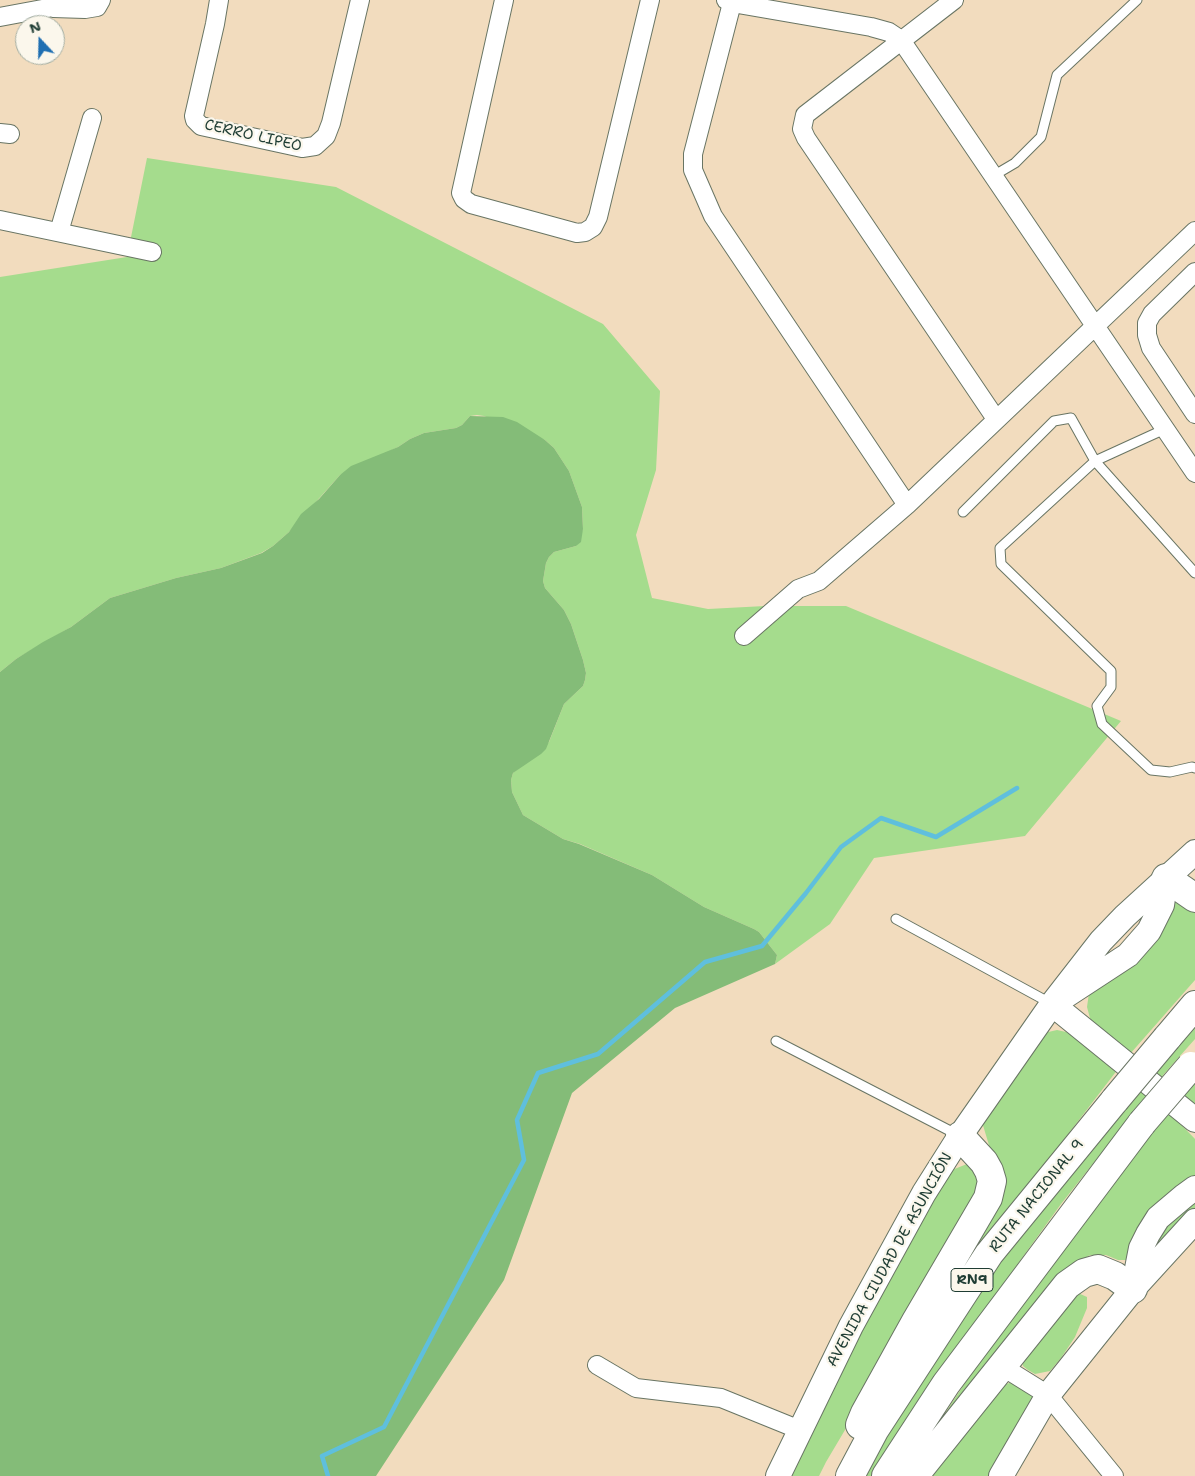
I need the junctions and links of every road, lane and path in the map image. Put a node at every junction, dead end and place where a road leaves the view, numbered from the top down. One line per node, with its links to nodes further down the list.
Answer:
1 (68, 0): 10 (street)
2 (101, 0): 10 (street)
3 (219, 0): 4 (street, CERRO LIPEO)
4 (360, 0)
5 (504, 0): 6 (street)
6 (650, 0)
7 (954, 0): 12 (street)
8 (1137, 0): 14 (lane)
9 (729, 1): 12 (street); 26 (street)
10 (48, 8): 11 (street)
11 (0, 17)
12 (901, 40): 14 (street); 22 (street)
13 (92, 118): 17 (street)
14 (993, 176): 20 (street)
15 (0, 220): 17 (street)
16 (1195, 231): 20 (street)
17 (59, 232): 18 (street)
18 (152, 252)
19 (1195, 272): 21 (street)
20 (1096, 324): 22 (street); 23 (street)
21 (1195, 414)
22 (996, 419): 26 (street)
23 (1166, 428): 24 (lane); 25 (street)
24 (1095, 461): 27 (lane); 28 (lane); 30 (lane)
25 (1195, 473)
26 (907, 505): 29 (street)
27 (963, 512)
28 (1195, 573)
29 (744, 636)
30 (1195, 768)
31 (1195, 852): 32 (street)
32 (1166, 878): 33 (highway); 35 (street, AVENIDA CIUDAD DE ASUNCIÓN)
33 (1195, 898)
34 (896, 918): 35 (lane)
35 (1052, 1004): 39 (street); 40 (street, AVENIDA CIUDAD DE ASUNCIÓN)
36 (1195, 1005): 50 (highway, RUTA NACIONAL 9 / RN9, bridge)
37 (776, 1041): 40 (lane)
38 (1193, 1064): 51 (highway, RN9, bridge)
39 (1195, 1120)
40 (960, 1136): 47 (street, AVENIDA CIUDAD DE ASUNCIÓN); 49 (highway)
41 (1195, 1188): 43 (street)
42 (1195, 1221): 43 (street)
43 (1133, 1289): 45 (highway); 46 (street)
44 (597, 1365): 47 (street)
45 (1003, 1367): 46 (street); 52 (highway)
46 (1048, 1395): 53 (street); 54 (street)
47 (800, 1430): 48 (street, AVENIDA CIUDAD DE ASUNCIÓN)
48 (778, 1476)
49 (839, 1476)
50 (850, 1476)
51 (886, 1476)
52 (914, 1476)
53 (1002, 1476)
54 (1114, 1476)

